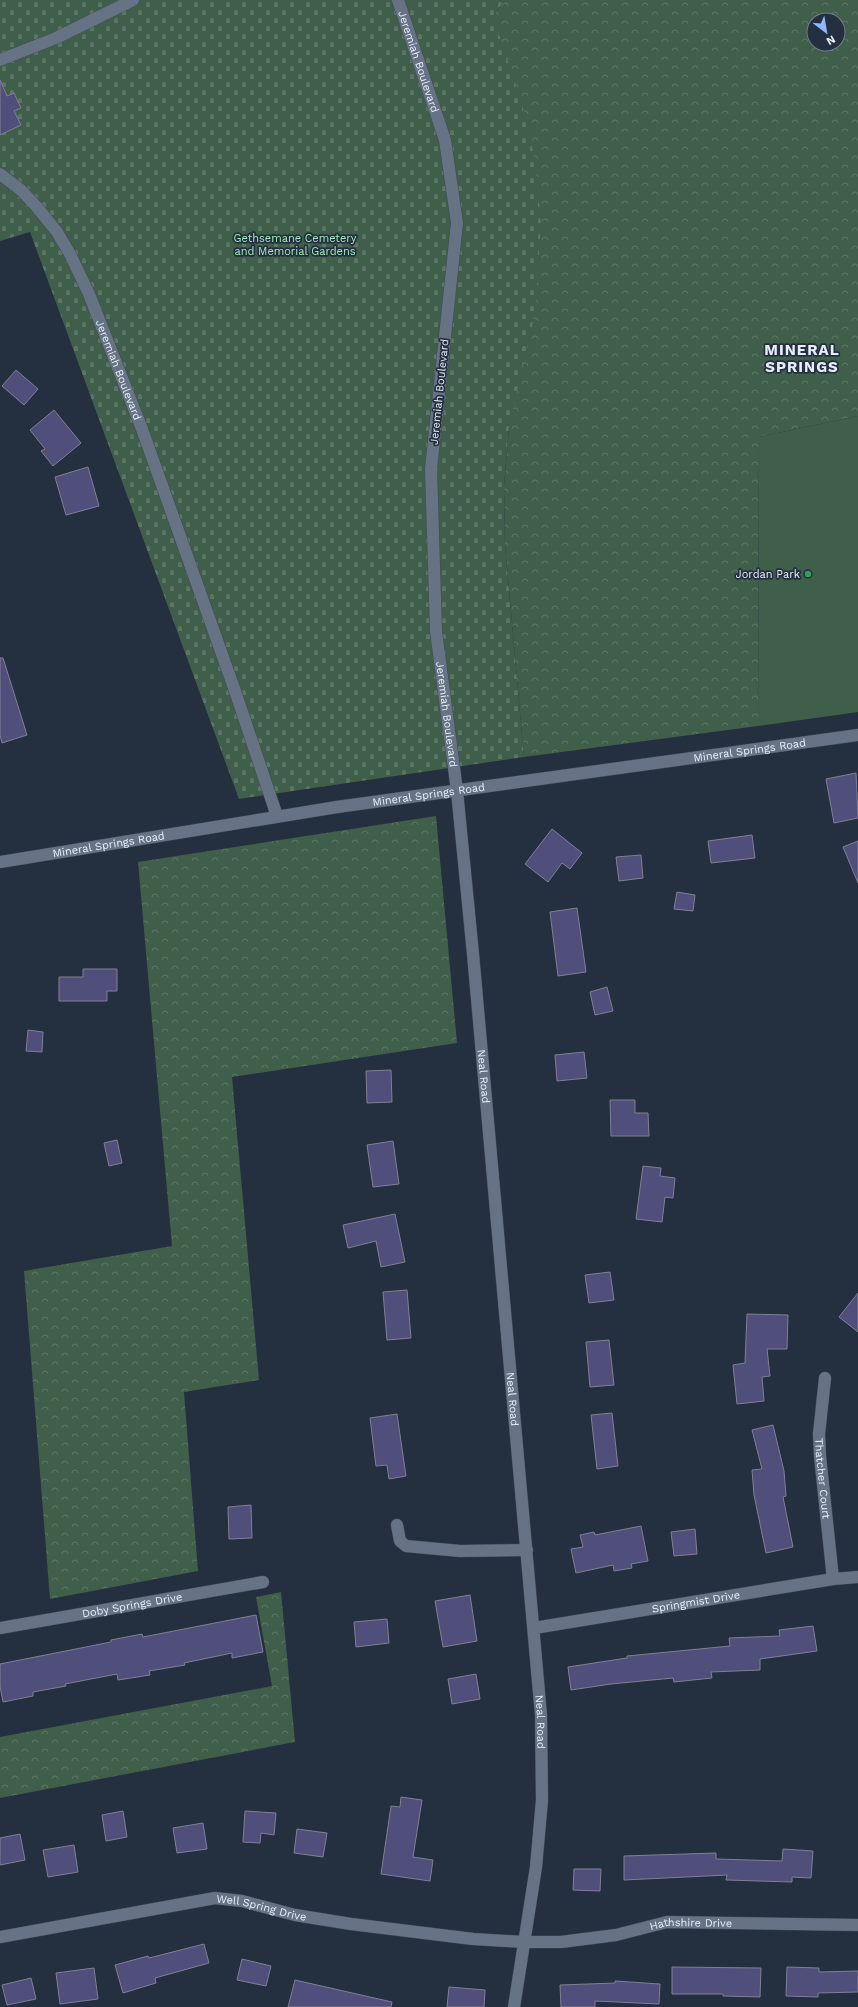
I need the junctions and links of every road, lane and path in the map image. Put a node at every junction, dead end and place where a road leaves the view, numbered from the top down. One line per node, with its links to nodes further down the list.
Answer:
1 (133, 0): 3 (street)
2 (398, 0): 6 (street, Jeremiah Boulevard)
3 (0, 60)
4 (0, 174): 7 (street, Jeremiah Boulevard)
5 (858, 735): 6 (street, Mineral Springs Road)
6 (457, 791): 7 (street, Mineral Springs Road); 11 (street, Neal Road)
7 (277, 816): 8 (street, Mineral Springs Road)
8 (0, 862)
9 (825, 1378): 13 (street, Thatcher Court)
10 (397, 1525): 11 (street)
11 (527, 1550): 16 (street, Neal Road)
12 (858, 1577): 13 (street, Springmist Drive)
13 (834, 1579): 16 (street, Springmist Drive)
14 (263, 1582): 15 (street, Doby Springs Drive)
15 (0, 1628)
16 (534, 1628): 19 (street, Neal Road)
17 (858, 1925): 19 (street, Hathshire Drive)
18 (0, 1937): 19 (street, Well Spring Drive)
19 (524, 1942): 20 (street, Neal Road)
20 (514, 2007)

